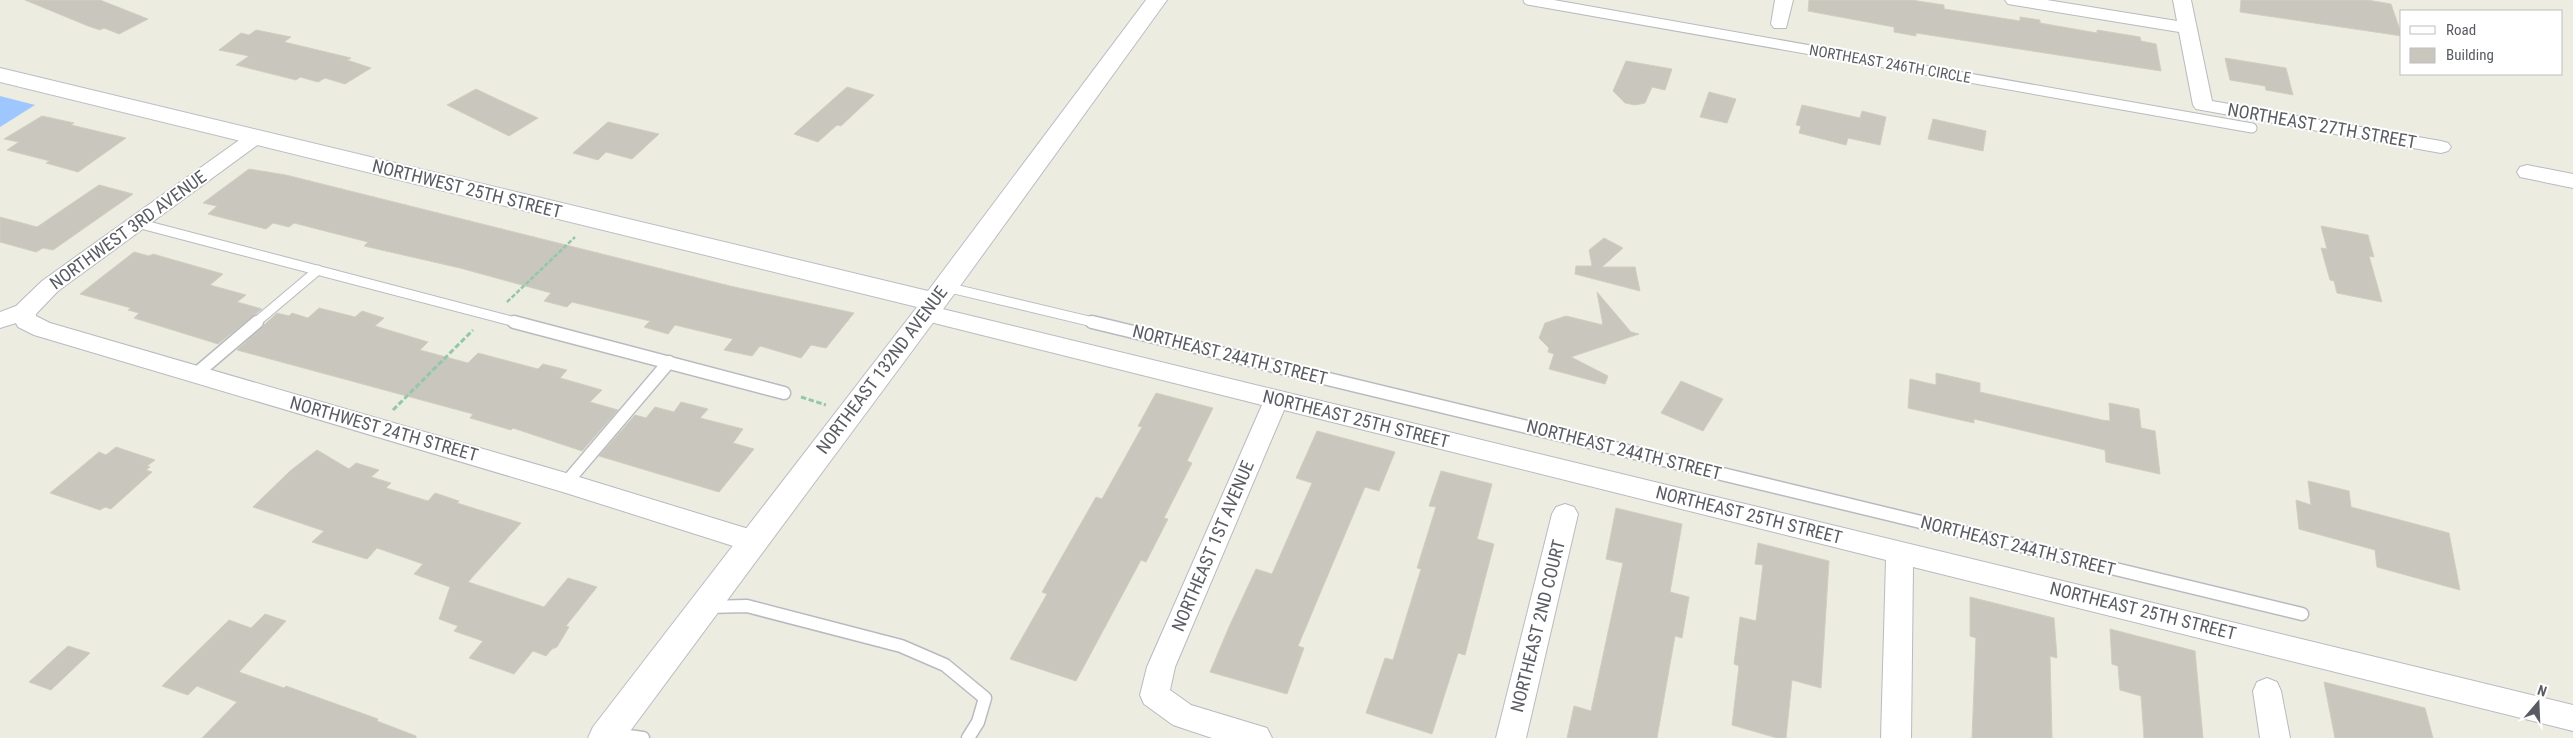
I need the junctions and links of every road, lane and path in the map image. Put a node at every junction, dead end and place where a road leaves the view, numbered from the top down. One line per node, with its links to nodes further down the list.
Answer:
1 (1157, 0): 16 (street, NORTHEAST 132ND AVENUE)
2 (1528, 0): 9 (lane, NORTHEAST 246TH CIRCLE)
3 (1784, 0): 6 (street)
4 (2014, 0): 7 (street)
5 (2182, 0): 7 (street)
6 (1780, 24)
7 (2187, 28): 11 (street, NORTHEAST 27TH STREET)
8 (0, 75): 10 (street, NORTHWEST 25TH STREET)
9 (2252, 128)
10 (256, 137): 14 (street, NORTHWEST 3RD AVENUE); 16 (street, NORTHWEST 25TH STREET)
11 (2441, 147)
12 (2527, 172): 13 (street)
13 (2573, 181)
14 (137, 223): 15 (lane); 17 (street, NORTHWEST 3RD AVENUE)
15 (318, 270): 19 (lane); 20 (lane)
16 (935, 301): 22 (street, NORTHEAST 25TH STREET); 23 (street, NORTHEAST 132ND AVENUE); 29 (lane, NORTHEAST 244TH STREET)
17 (24, 312): 18 (street, NORTHWEST 3RD AVENUE); 20 (street, NORTHWEST 24TH STREET)
18 (0, 320)
19 (669, 362): 21 (lane); 24 (lane)
20 (196, 374): 24 (street, NORTHWEST 24TH STREET)
21 (784, 393): 23 (path)
22 (1277, 399): 27 (street, NORTHEAST 25TH STREET); 35 (street, NORTHEAST 1ST AVENUE)
23 (851, 412): 26 (street, NORTHEAST 132ND AVENUE)
24 (566, 483): 26 (street, NORTHWEST 24TH STREET)
25 (1565, 514): 36 (street, NORTHEAST 2ND COURT)
26 (752, 541): 28 (street, NORTHEAST 132ND AVENUE)
27 (1900, 552): 31 (street, NORTHEAST 25TH STREET); 37 (street)
28 (703, 607): 32 (street, NORTHEAST 132ND AVENUE); 34 (lane)
29 (2302, 614)
30 (2267, 691): 38 (street)
31 (2573, 718)
32 (606, 736): 33 (lane)
33 (643, 738)
34 (968, 738)
35 (1258, 738)
36 (1511, 738)
37 (1896, 738)
38 (2275, 738)

